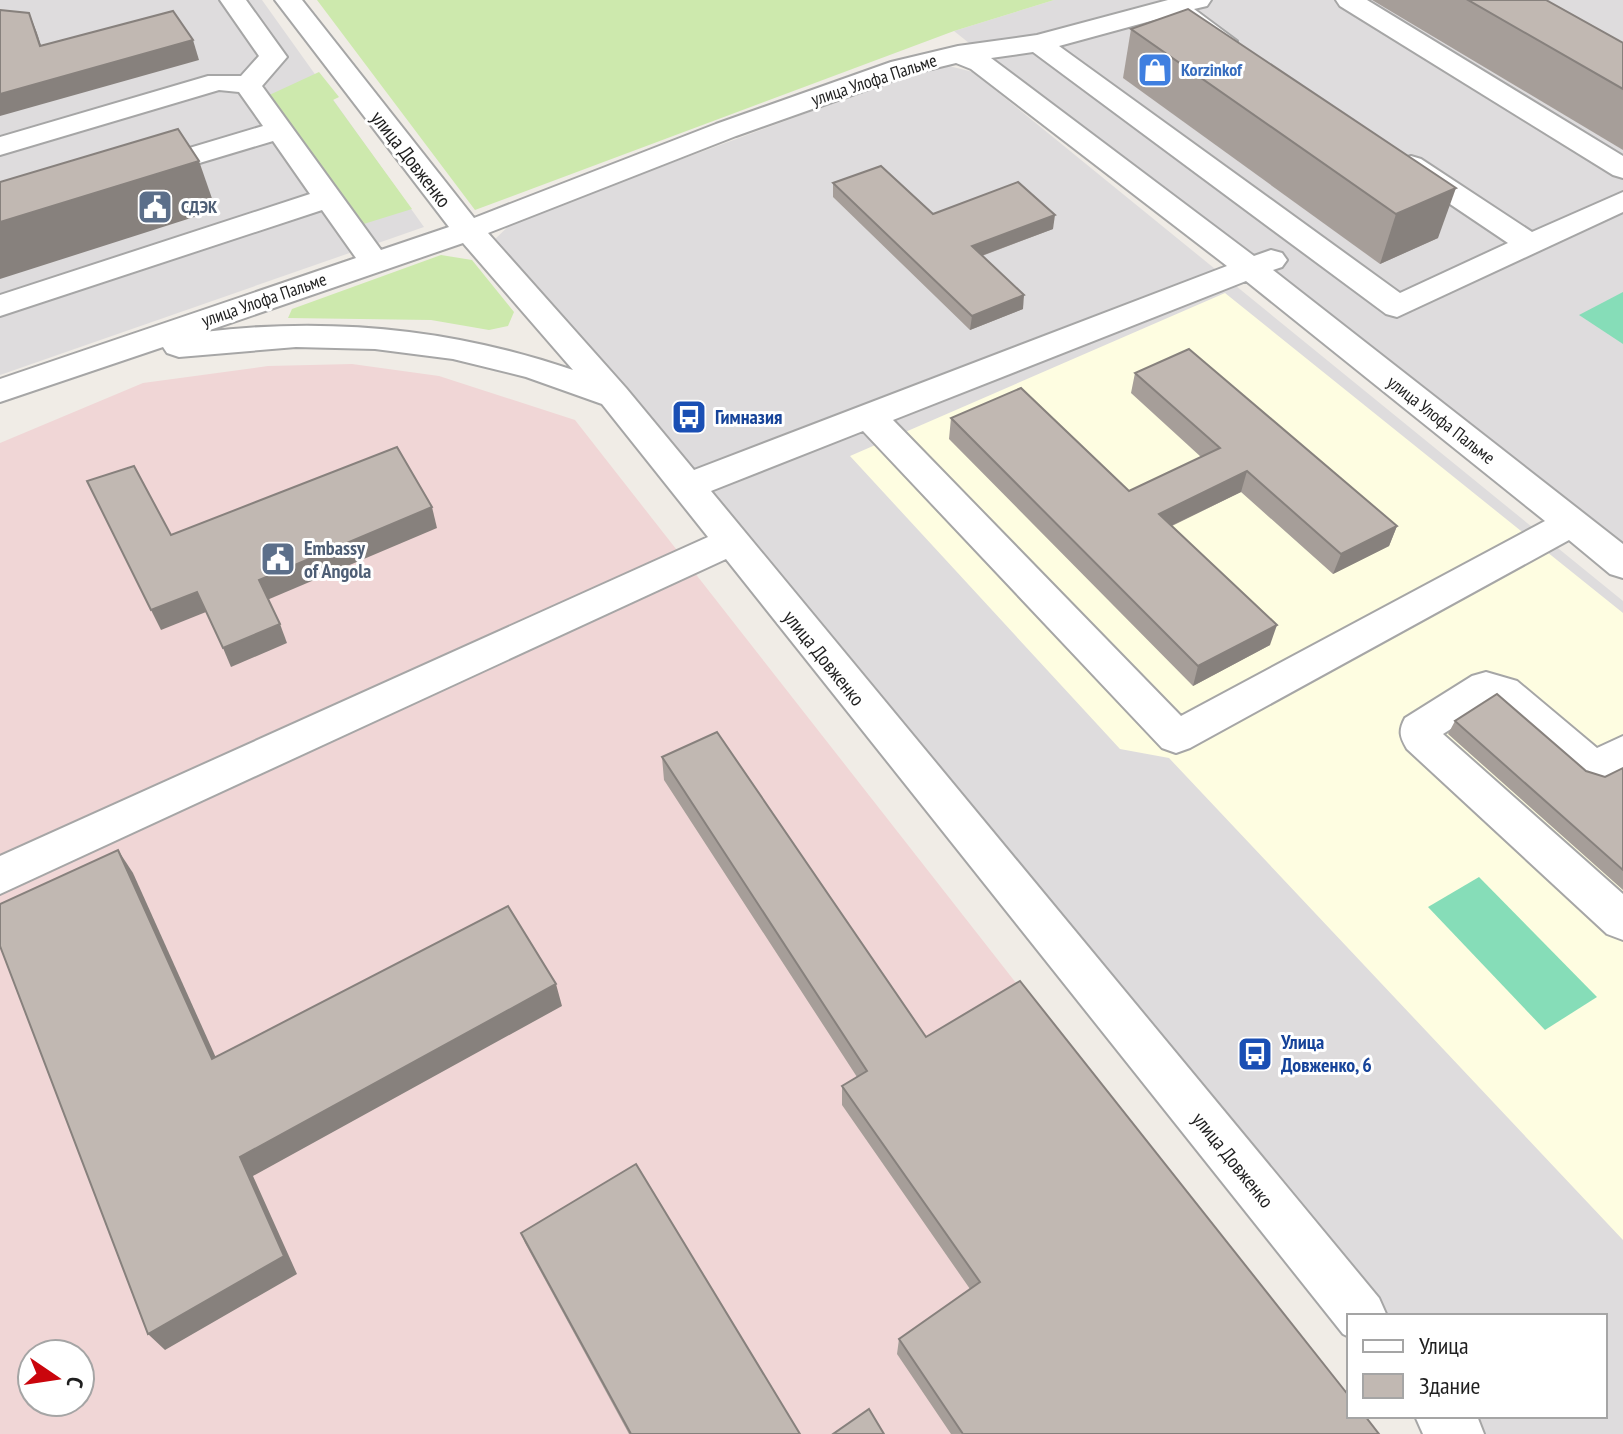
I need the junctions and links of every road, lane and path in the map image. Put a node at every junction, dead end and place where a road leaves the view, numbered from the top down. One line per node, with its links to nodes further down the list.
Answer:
1 (233, 0): 8 (street)
2 (288, 0): 5 (street, улица Довженко)
3 (1349, 0): 14 (street)
4 (1186, 3): 6 (street); 9 (street)
5 (321, 42): 8 (street); 18 (street, улица Довженко)
6 (1038, 43): 7 (street); 19 (street)
7 (958, 54): 18 (street, улица Улофа Пальме); 22 (street, улица Улофа Пальме)
8 (273, 57): 10 (street)
9 (1253, 60)
10 (248, 85): 11 (street); 12 (street)
11 (280, 130): 15 (street); 16 (street)
12 (0, 146)
13 (1385, 148): 20 (street)
14 (1623, 169)
15 (118, 178)
16 (327, 198): 21 (street); 23 (street)
17 (1623, 201): 20 (street)
18 (467, 231): 21 (street, улица Улофа Пальме); 26 (street, улица Довженко)
19 (1312, 244): 20 (street); 22 (street)
20 (1530, 244)
21 (375, 263): 24 (street, улица Улофа Пальме)
22 (1250, 268): 27 (street); 29 (street, улица Улофа Пальме)
23 (0, 306)
24 (76, 363): 25 (street, улица Улофа Пальме); 26 (street)
25 (0, 391)
26 (614, 396): 28 (street, улица Довженко)
27 (869, 416): 28 (street); 29 (street)
28 (686, 487): 30 (street, улица Довженко)
29 (1571, 523): 31 (street, улица Улофа Пальме)
30 (730, 542): 33 (street); 35 (street, улица Довженко)
31 (1623, 564)
32 (1623, 752): 34 (street)
33 (0, 876)
34 (1623, 921)
35 (1359, 1314)
36 (1444, 1418): 37 (street)
37 (1457, 1434)

